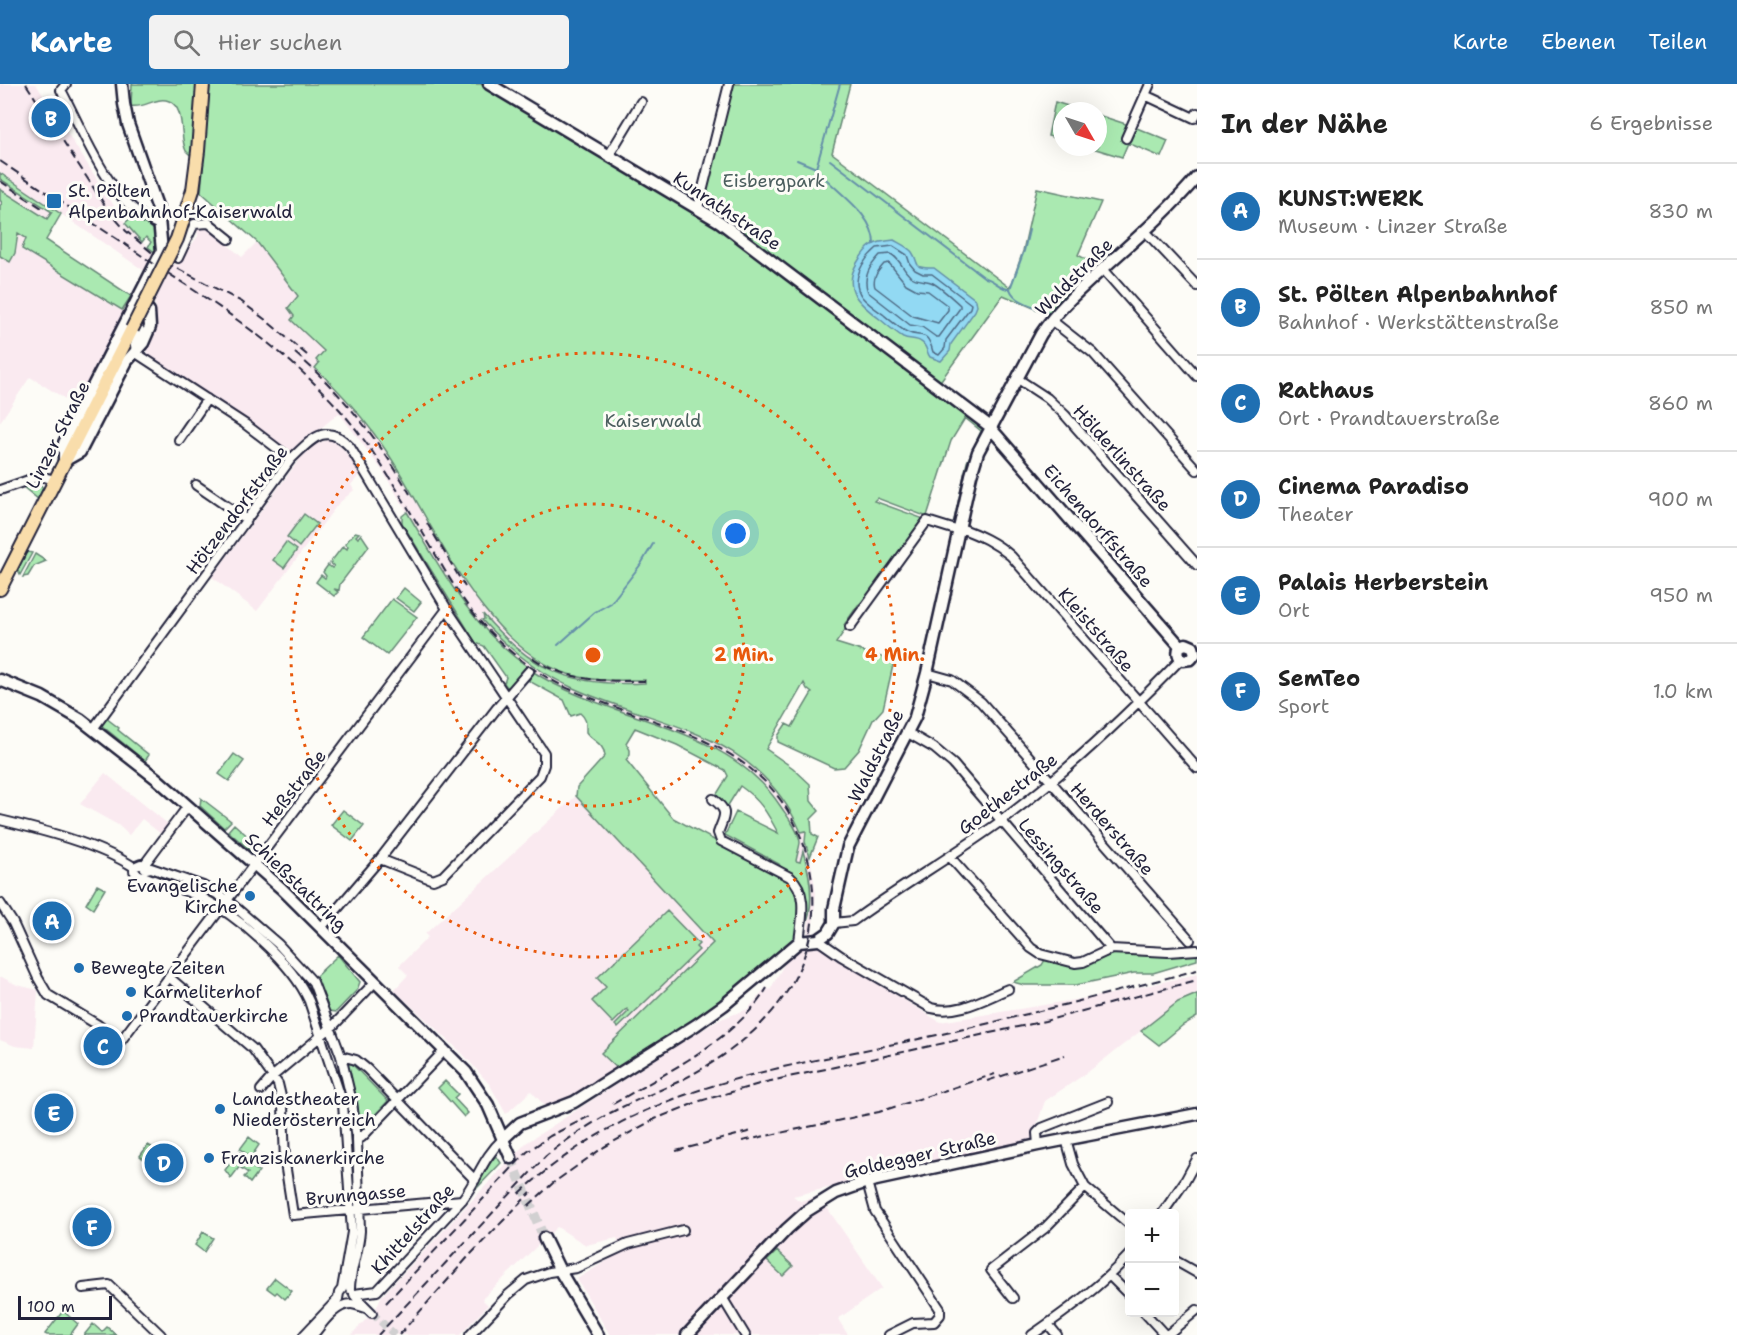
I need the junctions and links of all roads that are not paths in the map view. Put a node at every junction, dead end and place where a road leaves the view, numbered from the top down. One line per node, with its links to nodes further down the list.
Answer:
1 (66, 84): 14 (street)
2 (122, 84): 14 (street)
3 (203, 84): 22 (main road, Linzer Straße, bridge)
4 (489, 84): 11 (street, Kunrathstraße)
5 (729, 84): 13 (street)
6 (1150, 84): 7 (street)
7 (1145, 95): 9 (street); 10 (street)
8 (641, 102): 11 (street)
9 (1197, 113)
10 (1126, 138)
11 (609, 155): 13 (street, Kunrathstraße)
12 (1197, 177): 15 (street, Waldstraße)
13 (698, 208): 27 (street, Kunrathstraße)
14 (160, 225): 17 (street)
15 (1145, 231): 18 (street, Waldstraße); 19 (street)
16 (229, 239): 17 (street)
17 (162, 251): 20 (street)
18 (1102, 269): 21 (street, Waldstraße); 24 (street)
19 (1197, 285)
20 (139, 297): 22 (street); 23 (street)
21 (1051, 320): 25 (street, Waldstraße); 31 (street)
22 (131, 323): 23 (street); 30 (main road, Linzer Straße)
23 (136, 352): 26 (street); 30 (street)
24 (1197, 376)
25 (1018, 379): 27 (street, Waldstraße); 37 (street, Hölderlinstraße)
26 (207, 399): 28 (street); 29 (street)
27 (991, 428): 36 (street, Waldstraße); 43 (street, Eichendorffstraße)
28 (179, 440)
29 (291, 459): 35 (street, Hötzendorfstraße); 40 (street, Hötzendorfstraße)
30 (64, 462): 32 (main road, Linzer Straße)
31 (1197, 470)
32 (50, 478): 34 (street); 38 (main road, Linzer Straße)
33 (196, 485): 35 (street)
34 (0, 490)
35 (247, 520): 50 (street, Hötzendorfstraße)
36 (959, 530): 41 (street, Kleiststraße); 46 (street, Waldstraße); 49 (street, Kleiststraße)
37 (1197, 565)
38 (4, 574): 39 (main road, Linzer Straße)
39 (0, 589)
40 (447, 609): 48 (street, Hötzendorfstraße); 60 (street, Heßstraße)
41 (849, 627)
42 (1195, 644): 43 (street); 44 (street)
43 (1180, 646): 44 (street)
44 (1190, 661): 49 (street, Goethestraße)
45 (530, 671): 48 (street)
46 (927, 673): 51 (street, Waldstraße); 53 (street, Herderstraße)
47 (2, 683): 50 (street, Schießstattring)
48 (507, 696): 59 (street); 59 (street, Hötzendorfstraße)
49 (1139, 703): 52 (street, Kleiststraße); 53 (street, Goethestraße)
50 (93, 729): 55 (street, Schießstattring)
51 (908, 733): 57 (street, Lessingstraße); 65 (street, Waldstraße)
52 (1197, 768)
53 (1051, 782): 57 (street, Goethestraße); 70 (street, Herderstraße)
54 (713, 799): 69 (street)
55 (188, 806): 60 (street, Schießstattring); 61 (street)
56 (0, 820): 61 (street)
57 (1002, 820): 58 (street, Goethestraße); 71 (street, Lessingstraße)
58 (950, 857): 65 (street, Goethestraße); 71 (street)
59 (380, 859): 66 (street)
60 (255, 864): 62 (street, Heßstraße); 66 (street, Schießstattring)
61 (141, 870): 62 (street); 64 (street)
62 (227, 900): 64 (street, Heßstraße); 75 (street)
63 (0, 903): 72 (street, Heßstraße)
64 (220, 909): 72 (street, Heßstraße); 76 (street)
65 (834, 923): 68 (street)
66 (321, 928): 73 (street, Schießstattring)
67 (1197, 932): 70 (street)
68 (818, 940): 69 (street); 74 (street)
69 (799, 942): 84 (street)
70 (1192, 947): 71 (street)
71 (1111, 949)
72 (170, 978): 79 (street)
73 (375, 982): 75 (street); 77 (street, Schießstattring)
74 (1008, 988)
75 (330, 1029): 76 (street); 78 (street)
76 (321, 1036): 79 (street); 95 (street)
77 (445, 1050): 81 (street); 84 (street, Schießstattring)
78 (340, 1056): 81 (street); 86 (street)
79 (273, 1076): 80 (street); 95 (street, Brunngasse)
80 (261, 1090)
81 (397, 1100): 86 (street); 90 (street)
82 (1108, 1102): 87 (street)
83 (1197, 1114): 85 (street, Goldegger Straße)
84 (503, 1139): 88 (street, Schießstattring); 90 (street, Khittelstraße)
85 (1066, 1139): 87 (street, Goldegger Straße); 92 (street)
86 (357, 1140): 96 (street)
87 (1038, 1145): 91 (street, Goldegger Straße)
88 (511, 1158)
89 (1197, 1159): 94 (street)
90 (475, 1180): 93 (street, Khittelstraße)
91 (867, 1182): 108 (street, Goldegger Straße); 121 (street)
92 (1085, 1187): 97 (street); 109 (street)
93 (462, 1200): 96 (street, Brunngasse); 107 (street, Khittelstraße)
94 (1165, 1209)
95 (350, 1210): 96 (street, Brunngasse); 107 (street)
96 (359, 1210): 107 (street)
97 (1125, 1222)
98 (682, 1230): 102 (street)
99 (544, 1238): 102 (street)
100 (1125, 1260): 104 (street)
101 (1179, 1263): 103 (street)
102 (560, 1271): 117 (street); 118 (street)
103 (1197, 1274)
104 (1110, 1276): 106 (street); 113 (street)
105 (83, 1288): 114 (street)
106 (1125, 1291)
107 (348, 1297): 110 (street); 115 (street); 116 (street)
108 (722, 1297): 119 (street, Goldegger Straße); 120 (street)
109 (1013, 1299)
110 (369, 1310)
111 (1197, 1310): 124 (street)
112 (1149, 1317): 124 (street)
113 (1048, 1324): 122 (street); 123 (street)
114 (161, 1335)
115 (304, 1335)
116 (313, 1335)
117 (470, 1335)
118 (598, 1335)
119 (687, 1335)
120 (745, 1335)
121 (889, 1335)
122 (1032, 1335)
123 (1057, 1335)
124 (1166, 1335)

